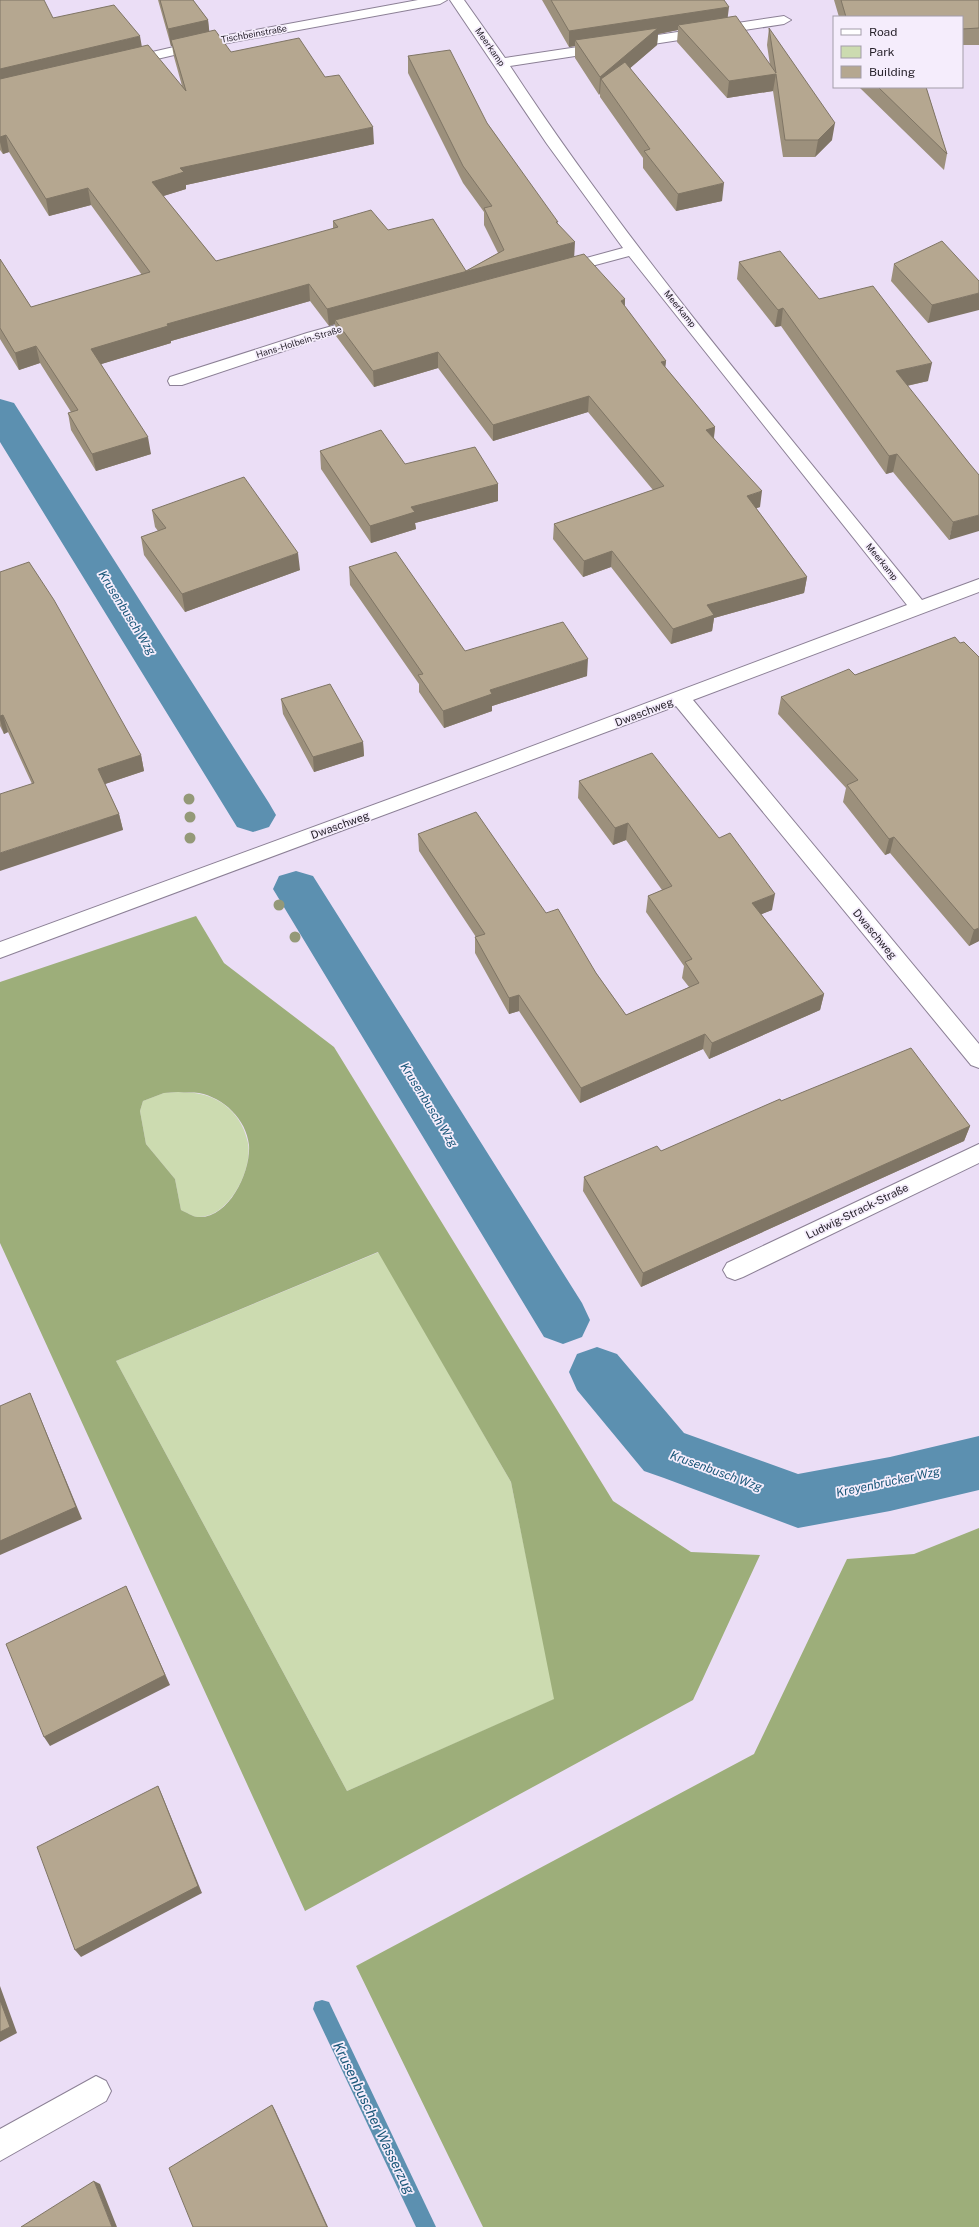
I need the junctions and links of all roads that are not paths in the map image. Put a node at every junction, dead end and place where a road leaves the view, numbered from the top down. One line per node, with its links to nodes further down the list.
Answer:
1 (440, 0): 5 (street, Tischbeinstraße)
2 (457, 0): 4 (street, Meerkamp)
3 (784, 20): 4 (street)
4 (501, 63): 6 (street, Meerkamp)
5 (112, 66)
6 (632, 250): 7 (street); 11 (street, Meerkamp)
7 (549, 273)
8 (382, 318): 9 (street, Hans-Holbein-Straße)
9 (176, 381)
10 (979, 585): 11 (street, Dwaschweg)
11 (918, 607): 12 (street, Dwaschweg)
12 (680, 698): 13 (street, Dwaschweg); 14 (street, Dwaschweg)
13 (0, 950)
14 (979, 1059)
15 (979, 1153): 16 (street, Ludwig-Strack-Straße)
16 (735, 1270)
17 (96, 2090): 18 (street)
18 (0, 2146)

